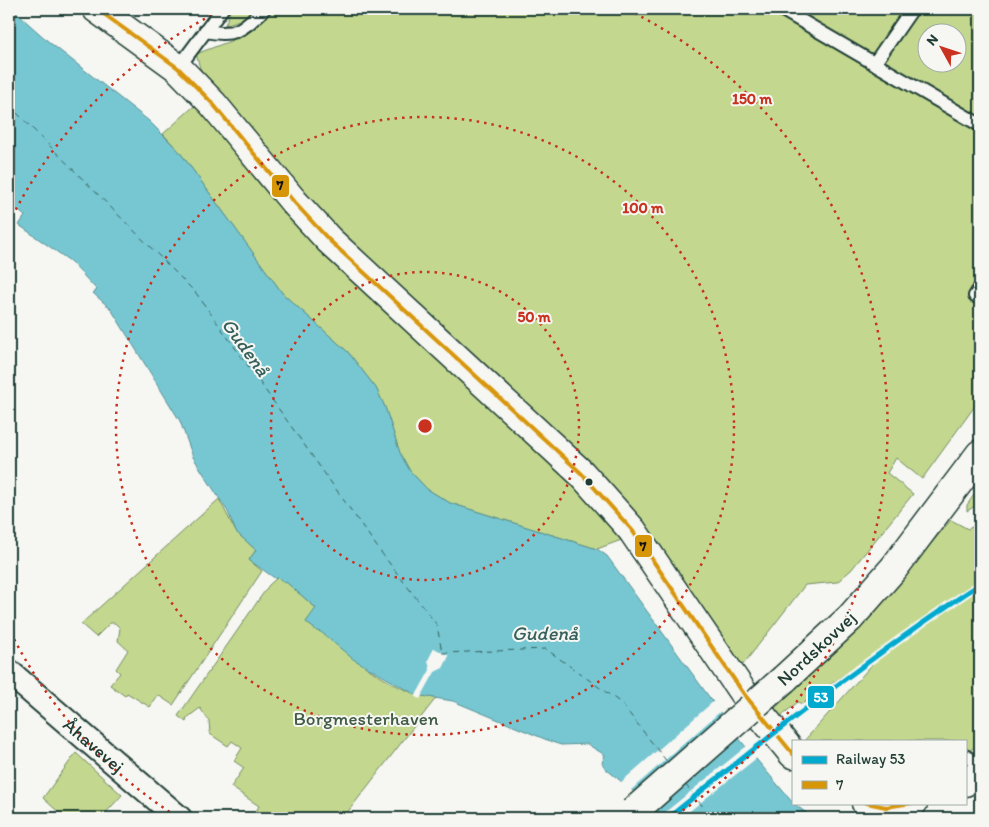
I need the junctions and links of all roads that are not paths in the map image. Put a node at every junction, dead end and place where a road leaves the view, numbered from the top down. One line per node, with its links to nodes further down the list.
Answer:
1 (96, 9): 8 (street)
2 (222, 9): 6 (lane)
3 (264, 9): 6 (lane)
4 (781, 9): 7 (lane)
5 (912, 9): 7 (lane)
6 (205, 31): 8 (lane)
7 (874, 64): 9 (lane)
8 (178, 68): 12 (street)
9 (980, 126)
10 (980, 454): 19 (street, Nordskovvej, bridge)
11 (9, 672): 20 (street, Åhavevej)
12 (792, 753)
13 (966, 757): 14 (lane)
14 (980, 764)
15 (980, 774): 16 (street)
16 (966, 781)
17 (871, 804): 18 (street)
18 (906, 804)
19 (630, 815)
20 (179, 818)

